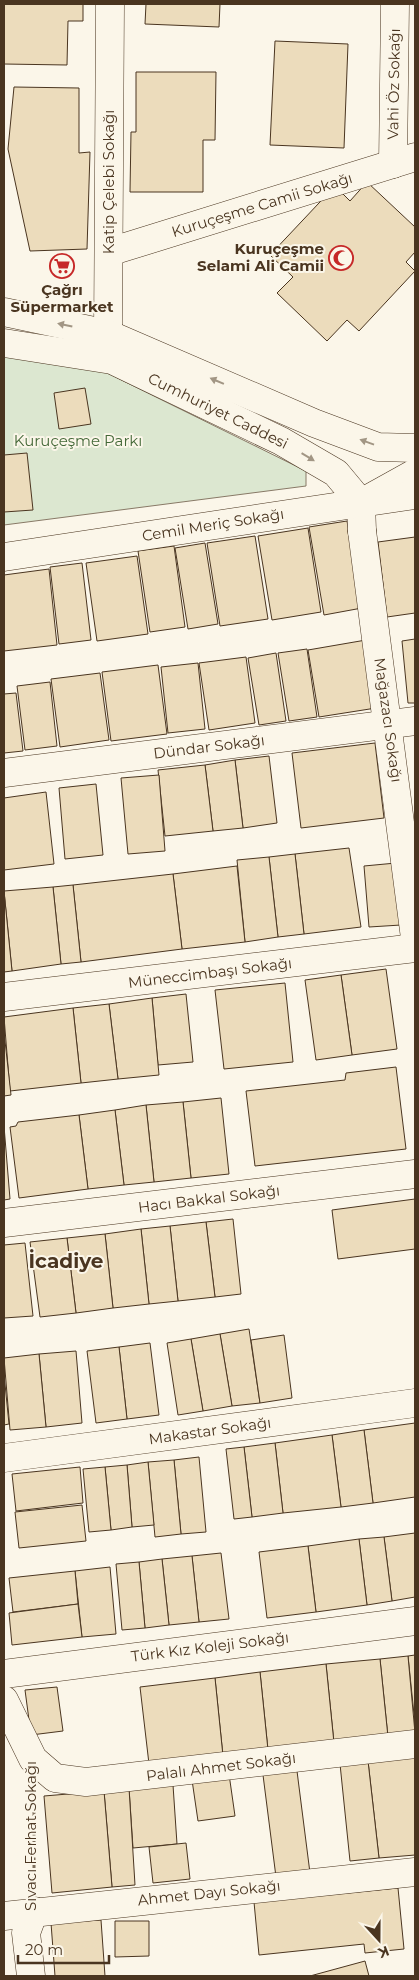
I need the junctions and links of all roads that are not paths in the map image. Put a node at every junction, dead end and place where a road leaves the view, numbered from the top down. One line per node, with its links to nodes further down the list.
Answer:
1 (110, 4): 4 (street, Katip Çelebi Sokağı)
2 (395, 4): 3 (street, Vahi Öz Sokağı)
3 (404, 160): 4 (street, Kuruçeşme Camii Sokağı)
4 (109, 252): 7 (street, Katip Çelebi Sokağı)
5 (4, 312): 7 (street, Cumhuriyet Caddesi, one-way to 5)
6 (4, 343): 7 (street, Cumhuriyet Caddesi)
7 (110, 347): 8 (street, Cumhuriyet Caddesi, one-way to 7); 11 (street, Cumhuriyet Caddesi, one-way to 11)
8 (415, 448)
9 (415, 473): 11 (street, Cemil Meriç Sokağı)
10 (415, 495): 11 (street)
11 (361, 503): 12 (street, Cemil Meriç Sokağı); 14 (street, Mağazacı Sokağı)
12 (4, 557)
13 (415, 721): 14 (street, Dündar Sokağı)
14 (389, 724): 15 (street, Dündar Sokağı); 16 (street, Mağazacı Sokağı)
15 (4, 773)
16 (415, 938)
17 (415, 948): 18 (street, Müneccimbaşı Sokağı)
18 (4, 997)
19 (415, 1174): 20 (street, Hacı Bakkal Sokağı)
20 (4, 1223)
21 (415, 1403): 22 (street, Makastar Sokağı)
22 (4, 1458)
23 (415, 1620): 24 (street, Türk Kız Koleji Sokağı)
24 (4, 1674)
25 (4, 1700): 27 (street, Sıvacı Ferhat Sokağı)
26 (415, 1744): 27 (street, Palalı Ahmet Sokağı)
27 (33, 1758)
28 (415, 1872): 29 (street, Ahmet Dayı Sokağı)
29 (34, 1911): 30 (street, Ahmet Dayı Sokağı); 31 (street, Sıvacı Ferhat Sokağı)
30 (4, 1916)
31 (31, 1976)

